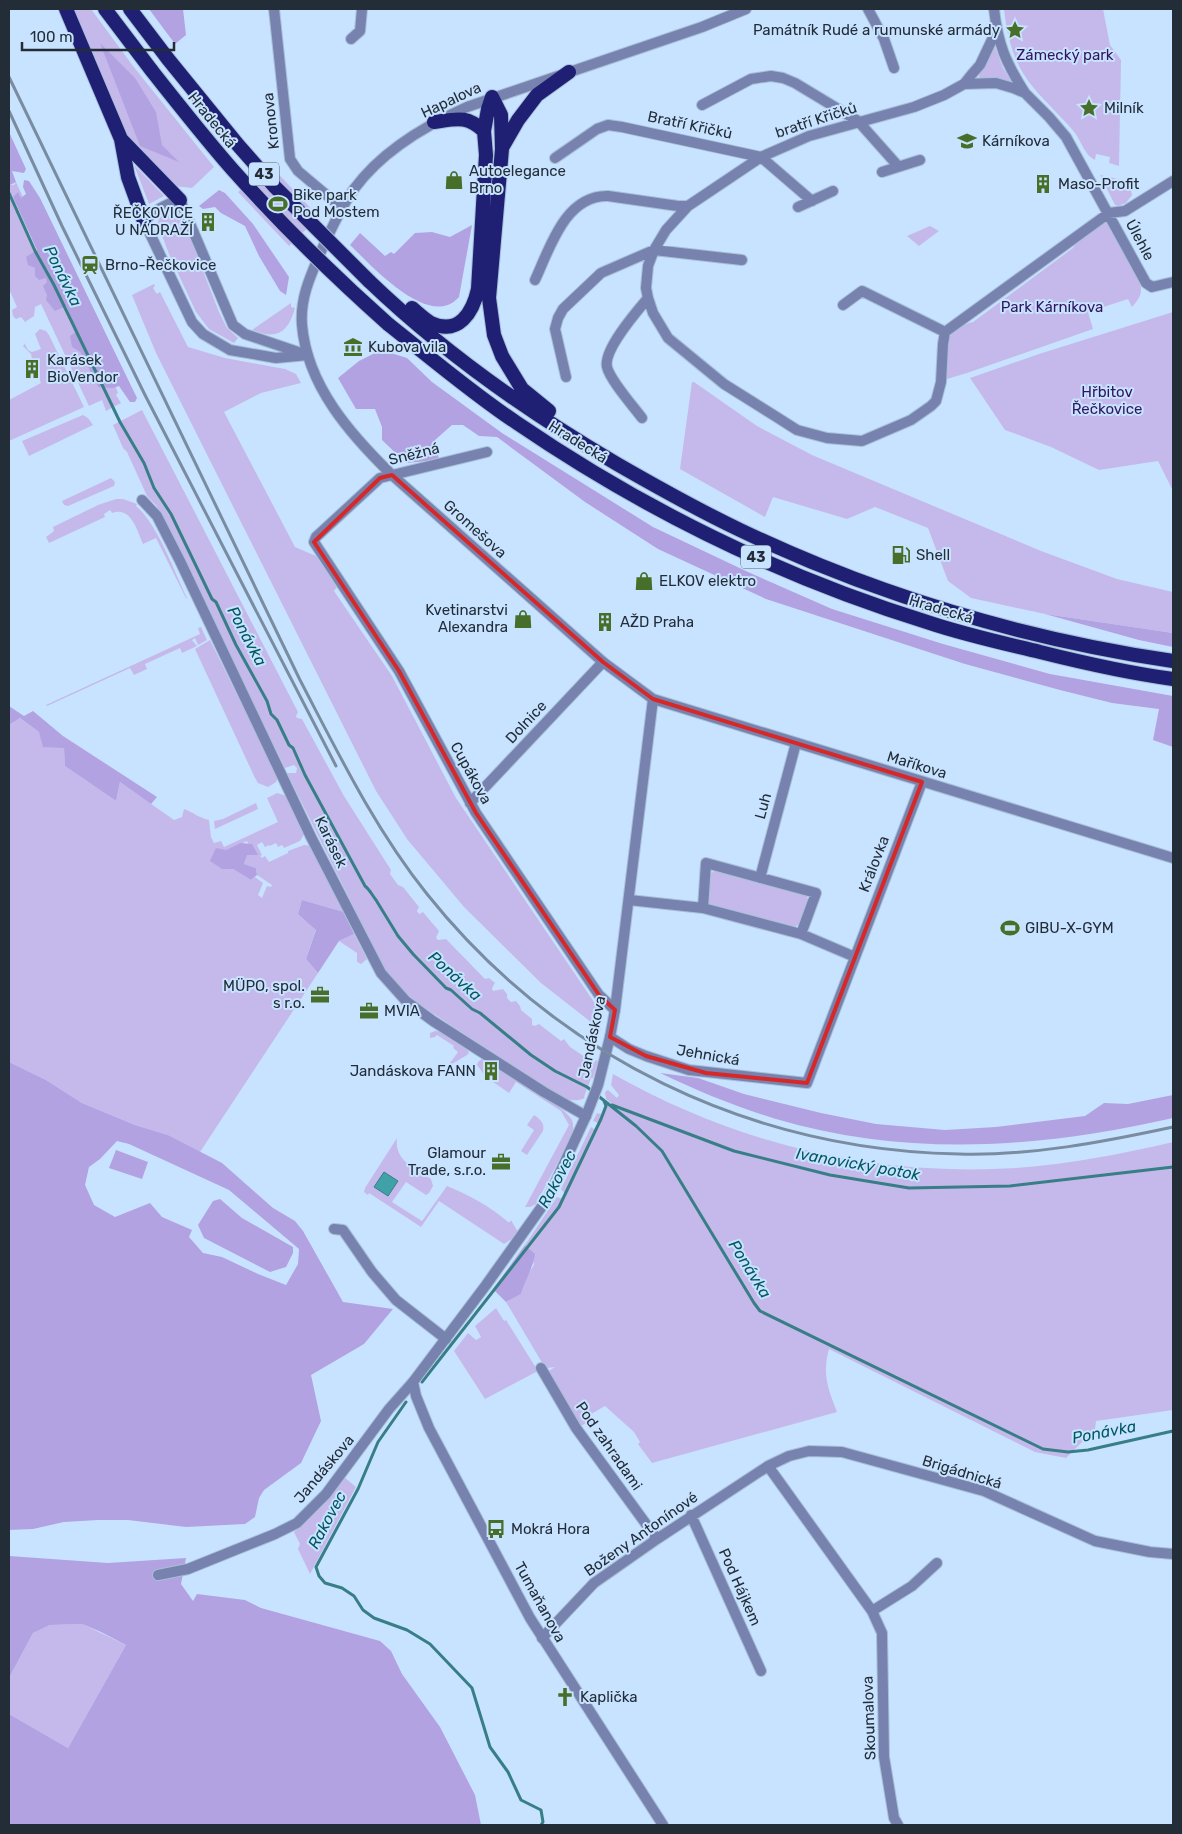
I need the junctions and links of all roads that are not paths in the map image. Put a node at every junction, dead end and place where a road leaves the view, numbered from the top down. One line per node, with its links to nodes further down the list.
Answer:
1 (66, 9): 20 (highway)
2 (105, 9): 54 (highway, Hradecká / 43, bridge)
3 (130, 9): 42 (highway, Hradecká / 43, bridge)
4 (274, 9): 33 (street, Kronova)
5 (362, 9): 10 (street)
6 (746, 9): 12 (street, Hapalova)
7 (868, 9): 11 (street)
8 (994, 9): 9 (street)
9 (996, 31): 13 (street); 14 (street)
10 (351, 39)
11 (894, 68)
12 (569, 72): 15 (street, Hapalova); 21 (highway)
13 (964, 84): 14 (street); 18 (street, bratří Křičků)
14 (1025, 93): 34 (street)
15 (492, 97): 17 (street, Hapalova); 19 (highway); 21 (highway)
16 (702, 105): 18 (street, Bratří Křičků)
17 (434, 122): 19 (highway); 33 (street, Hapalova)
18 (858, 122): 22 (street, bratří Křičků); 25 (street, Bratří Křičků)
19 (484, 132): 42 (highway)
20 (121, 139): 29 (highway); 35 (highway)
21 (502, 149): 47 (highway)
22 (761, 156): 23 (street, Bratří Křičků); 30 (street, Bratří Křičků); 31 (street, bratří Křičků)
23 (555, 158)
24 (920, 160): 25 (street)
25 (898, 166): 26 (street)
26 (882, 172)
27 (1173, 181): 34 (street)
28 (833, 191): 30 (street)
29 (180, 200): 35 (street); 44 (street)
30 (812, 201): 32 (street)
31 (688, 206): 36 (street, bratří Křičků); 38 (street)
32 (798, 207)
33 (342, 208): 44 (street, Hapalova)
34 (1109, 213): 39 (street, Úlehle); 43 (street)
35 (144, 221): 44 (street)
36 (654, 250): 37 (street); 40 (street, bratří Křičků); 45 (street)
37 (742, 260)
38 (535, 280)
39 (1173, 282)
40 (648, 298): 43 (street, bratří Křičků); 46 (street)
41 (843, 305): 43 (street)
42 (403, 307): 47 (highway, Hradecká / 43)
43 (945, 332)
44 (308, 355): 49 (street, Gromešova)
45 (566, 377)
46 (642, 418)
47 (581, 443): 52 (highway, Hradecká / 43)
48 (487, 452): 49 (street, Sněžná)
49 (392, 475): 51 (street, Sněžná); 53 (street, Gromešova)
50 (142, 500): 68 (street, Karásek)
51 (314, 542): 58 (street, Cupákova)
52 (1173, 660)
53 (603, 662): 55 (street, Gromešova); 58 (street, Dolnice)
54 (1173, 679)
55 (652, 699): 56 (street, Maříkova); 61 (street, Jandáskova)
56 (796, 742): 57 (street, Maříkova); 60 (street, Luh)
57 (922, 782): 59 (street, Maříkova); 64 (street, Královka)
58 (470, 803): 65 (street, Cupákova)
59 (1173, 858)
60 (760, 878): 62 (street); 63 (street)
61 (629, 900): 62 (street); 65 (street, Jandáskova)
62 (703, 908): 63 (street)
63 (801, 934): 64 (street)
64 (855, 957): 67 (street, Královka)
65 (615, 1010): 66 (street, Jandáskova)
66 (610, 1037): 67 (street, Jehnická); 68 (street, Jandáskova)
67 (807, 1083)
68 (586, 1116): 70 (street, Jandáskova)
69 (334, 1229): 70 (street)
70 (446, 1339): 72 (street, Jandáskova)
71 (541, 1368): 75 (street, Pod zahradami)
72 (413, 1382): 78 (street, Jandáskova); 80 (street, Tumaňanova)
73 (768, 1466): 74 (street, Boženy Antonínové); 76 (street, Brigádnická); 79 (street, Skoumalova)
74 (691, 1515): 75 (street, Boženy Antonínové); 81 (street, Pod Hájkem)
75 (657, 1539): 80 (street, Boženy Antonínové)
76 (1173, 1554)
77 (937, 1563): 79 (street)
78 (158, 1576)
79 (872, 1611): 83 (street, Skoumalova)
80 (542, 1638): 82 (street, Tumaňanova)
81 (762, 1671)
82 (663, 1825)
83 (898, 1825)

